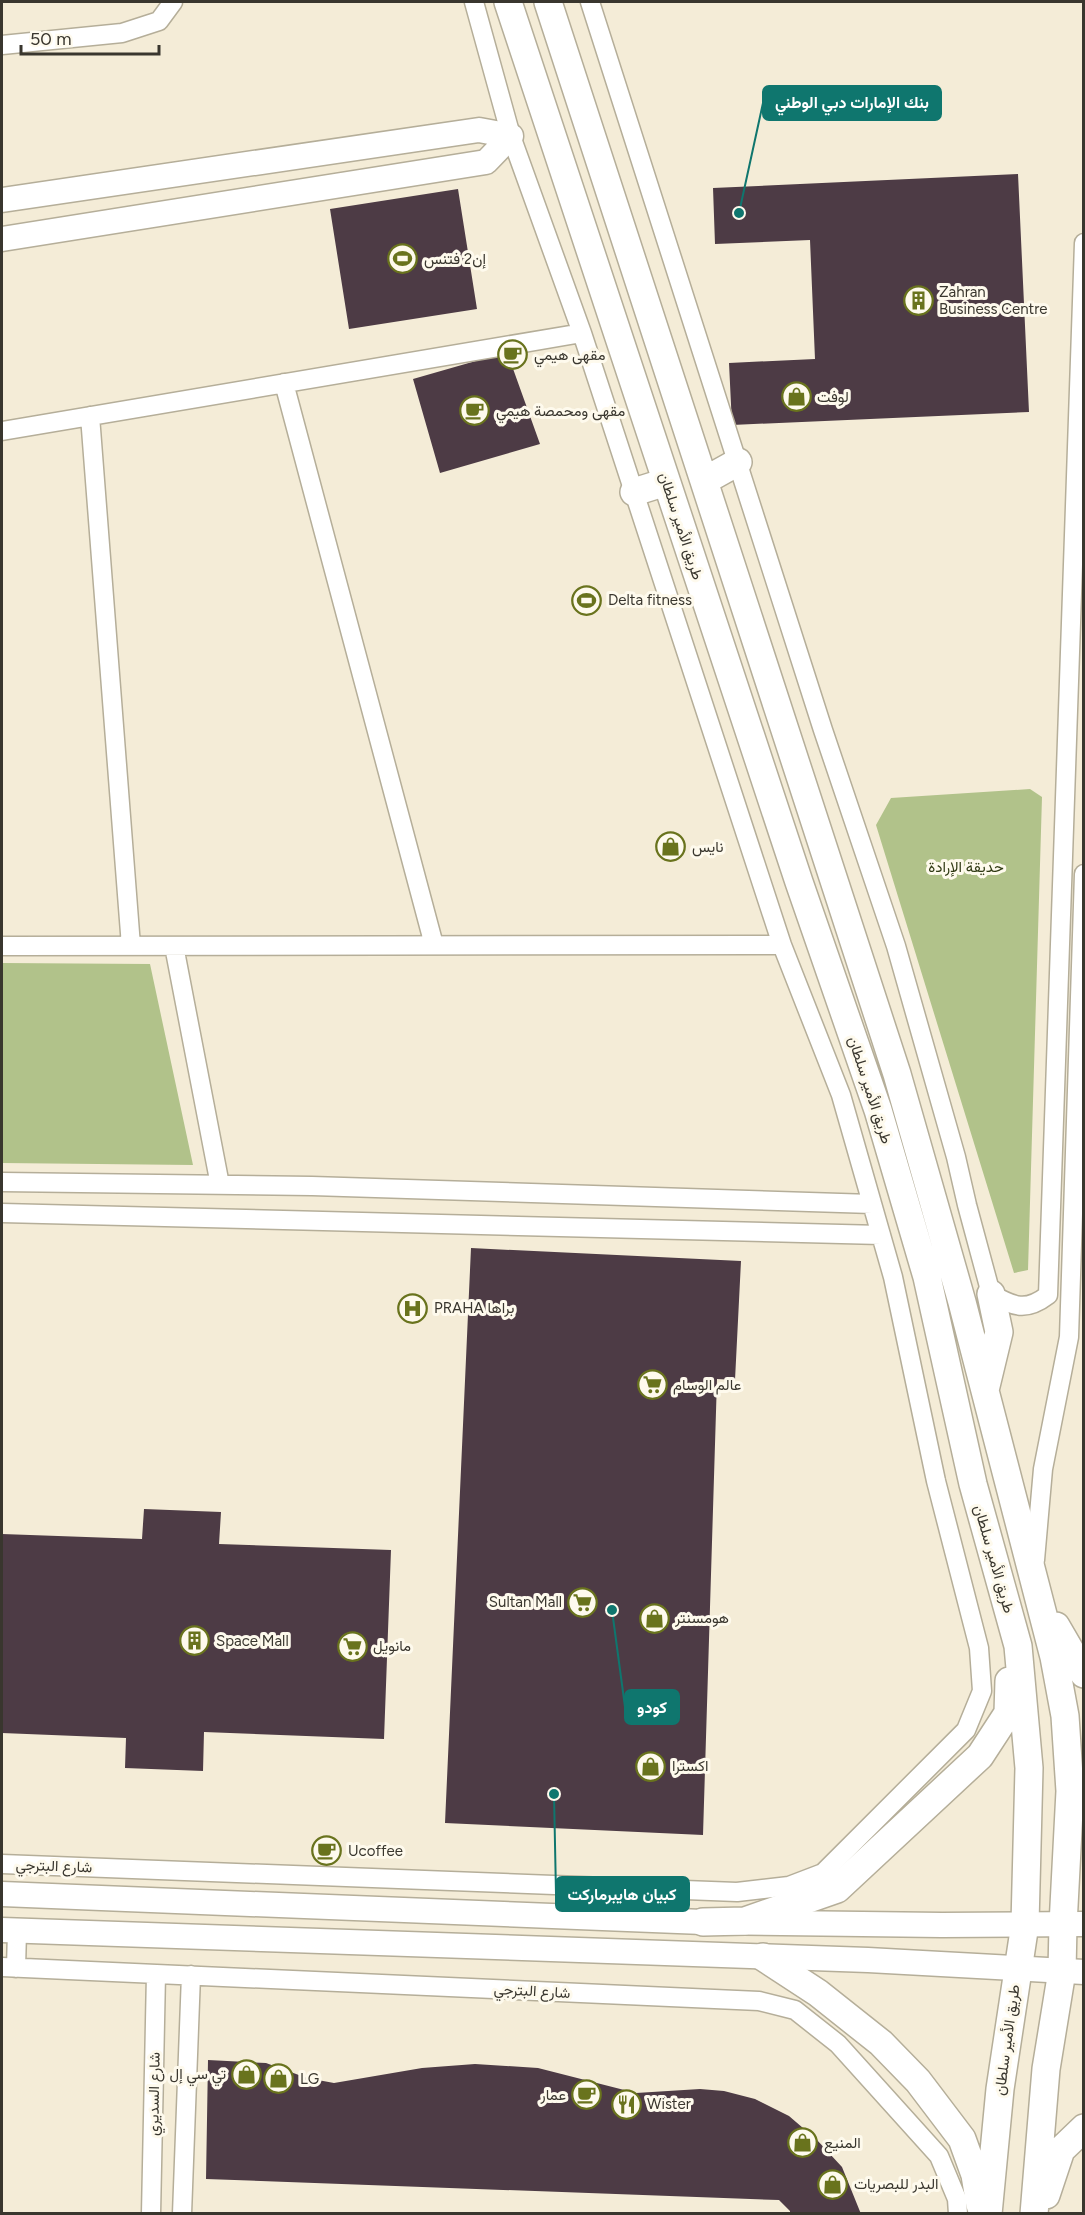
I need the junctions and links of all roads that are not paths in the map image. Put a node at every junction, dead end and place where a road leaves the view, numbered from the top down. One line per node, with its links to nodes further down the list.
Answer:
1 (173, 2): 6 (street)
2 (474, 2): 7 (street)
3 (508, 2): 17 (main road, طريق الأمير سلطان)
4 (548, 2): 16 (main road, طريق الأمير سلطان)
5 (590, 2): 15 (street)
6 (2, 45)
7 (511, 136): 8 (main road); 9 (main road); 11 (street)
8 (2, 200)
9 (2, 238)
10 (1083, 243): 32 (street)
11 (582, 333): 12 (street); 18 (street)
12 (284, 383): 13 (street); 22 (street)
13 (90, 416): 14 (street); 25 (street)
14 (2, 431)
15 (738, 462): 16 (main road); 32 (street)
16 (704, 481): 19 (main road, طريق الأمير سلطان)
17 (666, 482): 18 (main road); 21 (main road, طريق الأمير سلطان)
18 (634, 492): 23 (street)
19 (831, 870): 21 (main road); 33 (main road, طريق الأمير سلطان)
20 (1083, 874): 34 (street)
21 (799, 882): 35 (main road, طريق الأمير سلطان)
22 (434, 945): 23 (street); 26 (street)
23 (782, 945): 29 (street)
24 (2, 946): 25 (street)
25 (131, 946): 26 (street)
26 (174, 946): 28 (street)
27 (2, 1182): 28 (street)
28 (220, 1185): 29 (street)
29 (872, 1204): 31 (street)
30 (2, 1213): 31 (street)
31 (881, 1235): 38 (street, شارع البترجي)
32 (991, 1294): 33 (main road)
33 (985, 1390): 34 (main road, طريق الأمير سلطان)
34 (1033, 1577): 36 (main road); 43 (main road, طريق الأمير سلطان)
35 (1003, 1593): 41 (main road); 42 (main road, طريق الأمير سلطان)
36 (1083, 1674)
37 (2, 1864): 38 (street, شارع البترجي)
38 (308, 1875): 40 (street)
39 (2, 1893): 40 (main road, شارع البترجي)
40 (308, 1906): 41 (main road, شارع البترجي)
41 (704, 1922): 42 (main road, شارع البترجي)
42 (1025, 1924): 43 (main road, شارع البترجي); 47 (main road, طريق الأمير سلطان)
43 (1073, 1924): 48 (main road, طريق الأمير سلطان)
44 (9, 1931): 45 (main road); 46 (street)
45 (763, 1957): 47 (main road); 55 (main road)
46 (9, 1967): 49 (street, شارع البترجي)
47 (1017, 1968): 48 (main road); 56 (main road, طريق الأمير سلطان)
48 (1073, 1971): 57 (main road, طريق الأمير سلطان)
49 (156, 1974): 50 (street, شارع البترجي); 52 (street, شارع السديري)
50 (190, 1975): 53 (street, شارع السديري); 54 (street, شارع البترجي)
51 (1083, 2128): 58 (main road)
52 (151, 2214)
53 (182, 2214)
54 (958, 2214)
55 (982, 2214)
56 (988, 2214)
57 (1034, 2214)
58 (1040, 2214)

